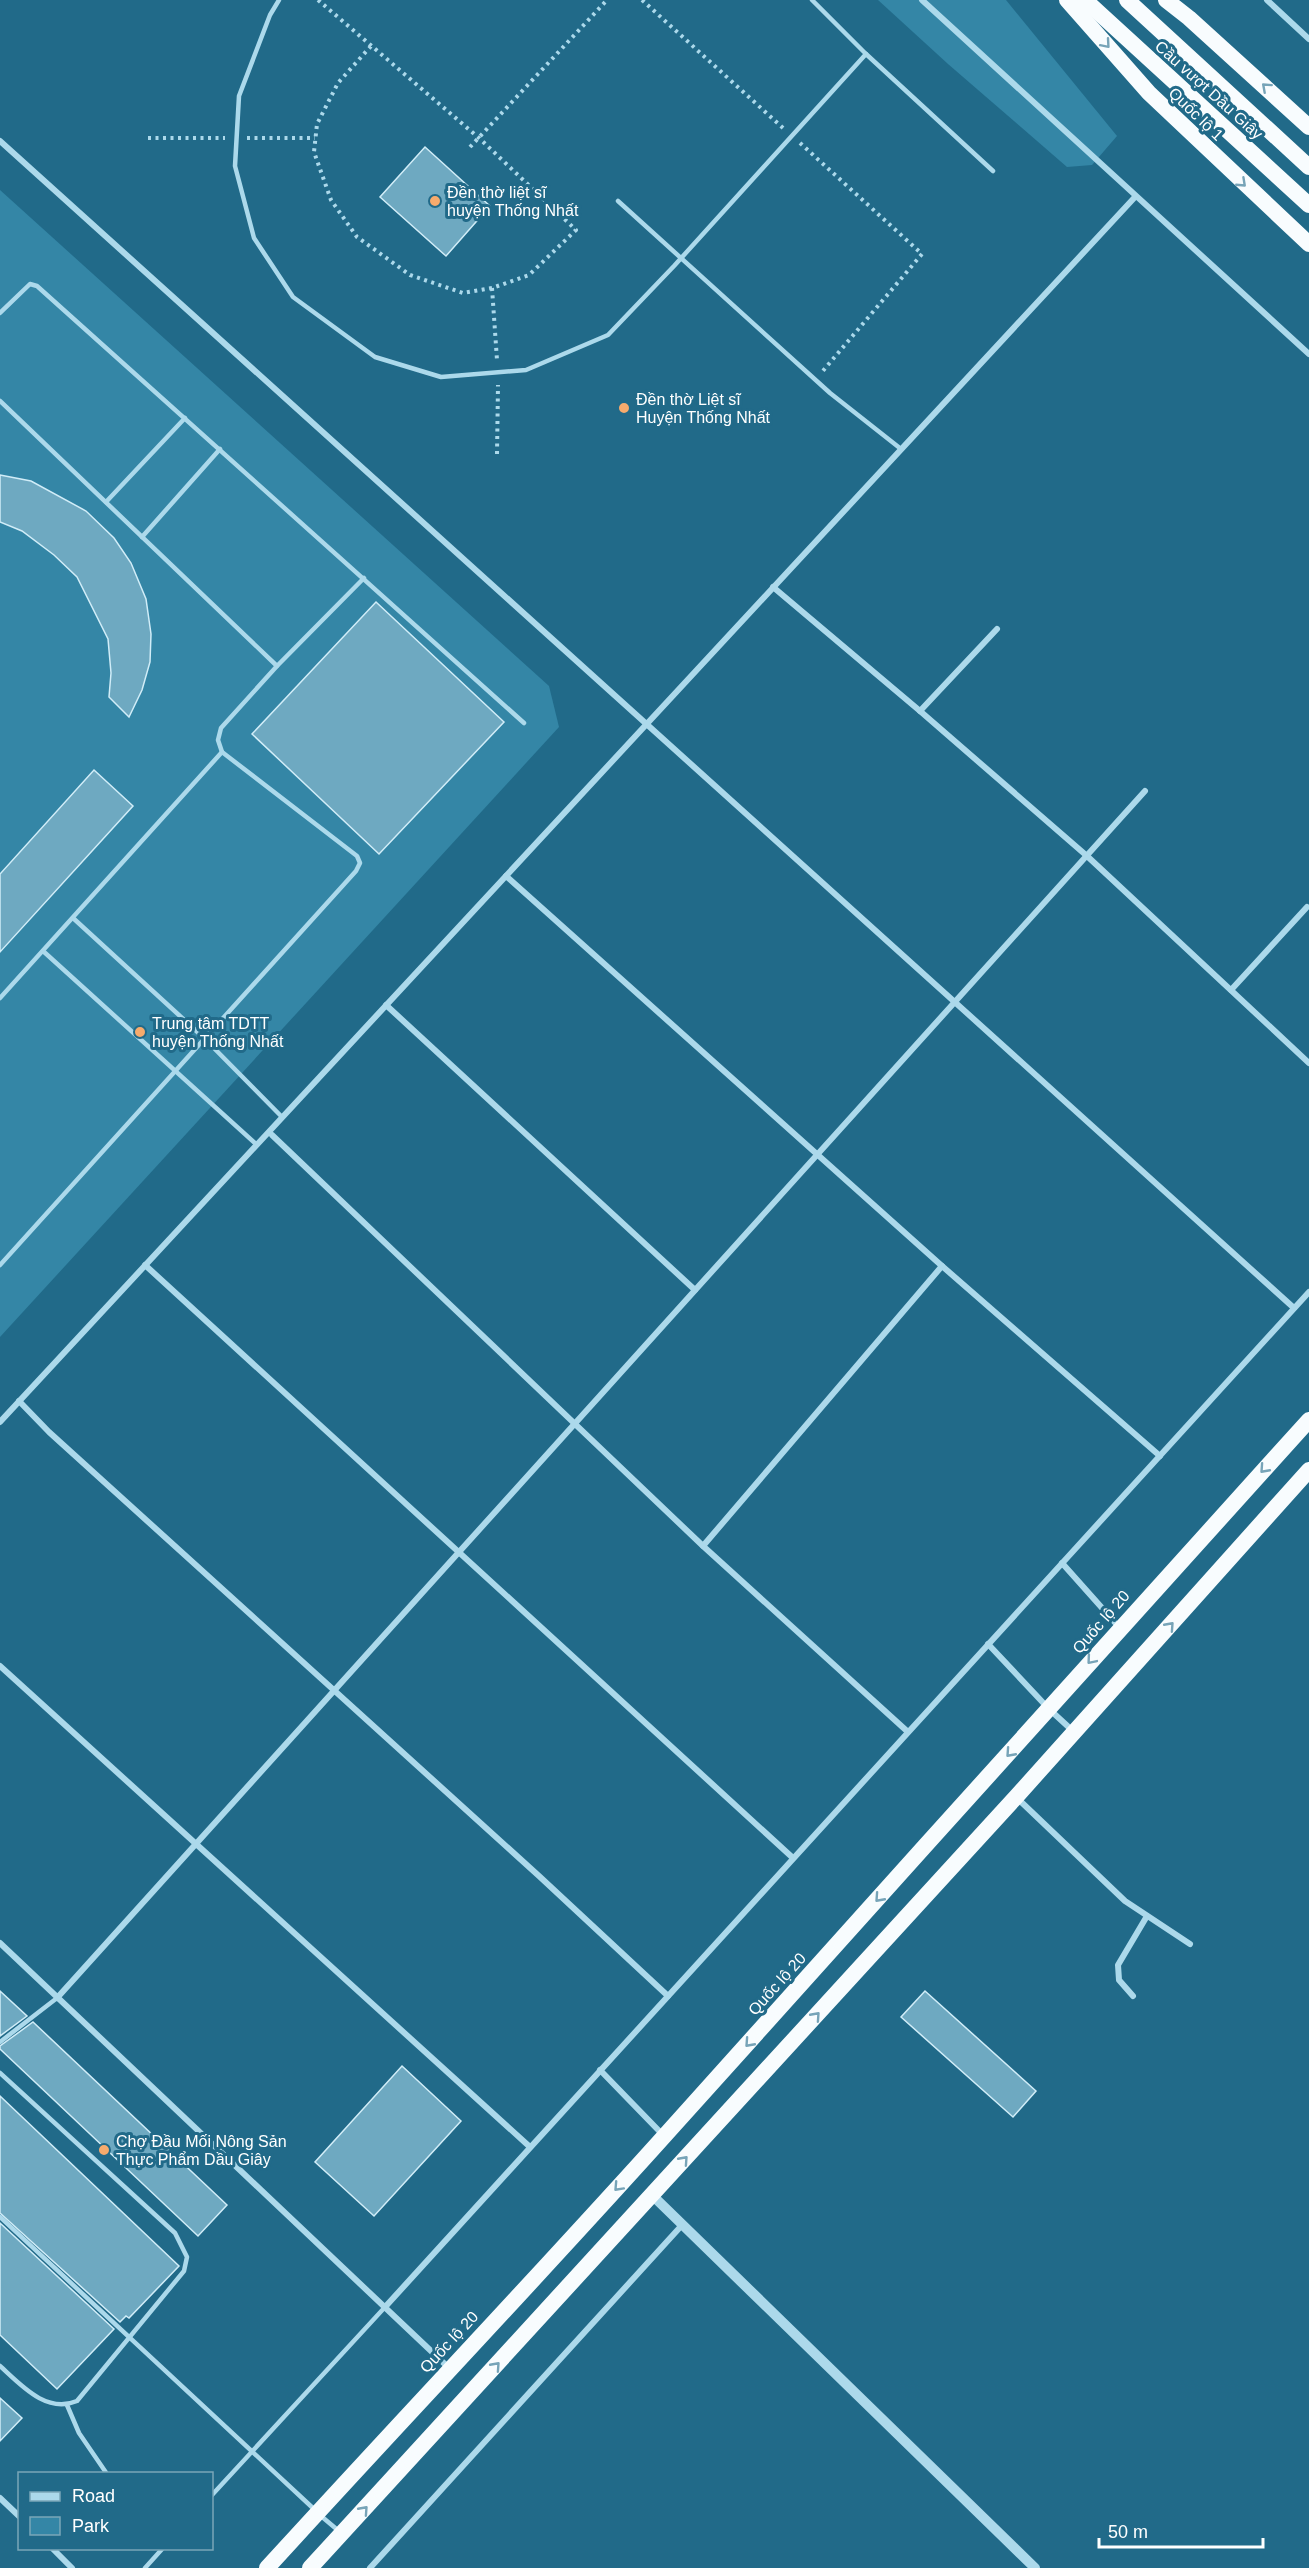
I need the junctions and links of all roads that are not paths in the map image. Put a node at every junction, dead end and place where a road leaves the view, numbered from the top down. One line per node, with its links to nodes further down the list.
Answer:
1 (279, 0): 19 (lane)
2 (812, 0): 10 (lane)
3 (922, 0): 15 (street)
4 (1067, 0): 18 (highway, Quốc lộ 1, one-way to 18)
5 (1085, 0): 17 (highway, Cầu vượt Dầu Giây)
6 (1127, 0): 13 (highway, Cầu vượt Dầu Giây)
7 (1166, 0): 11 (highway, one-way to 7)
8 (1266, 0): 9 (street)
9 (1309, 39)
10 (866, 54): 14 (lane); 19 (lane)
11 (1309, 127)
12 (0, 141): 34 (street)
13 (1309, 167)
14 (993, 171)
15 (1135, 196): 21 (street); 25 (street)
16 (618, 201): 19 (lane)
17 (1309, 205)
18 (1309, 244)
19 (682, 258): 25 (lane)
20 (0, 313): 23 (lane)
21 (1309, 354)
22 (0, 401): 26 (lane)
23 (185, 418): 24 (lane); 26 (lane)
24 (220, 449): 27 (lane); 28 (lane)
25 (901, 449): 29 (street)
26 (106, 502): 27 (lane)
27 (142, 537): 31 (lane)
28 (364, 578): 31 (lane); 33 (lane)
29 (772, 587): 32 (street); 34 (street)
30 (998, 629): 32 (street)
31 (277, 666): 35 (lane)
32 (920, 711): 37 (street)
33 (524, 723)
34 (646, 724): 38 (street); 44 (street)
35 (222, 752): 40 (lane); 46 (lane)
36 (1145, 791): 37 (street)
37 (1087, 856): 42 (street); 44 (street)
38 (506, 876): 45 (street); 52 (street)
39 (1307, 907): 42 (street)
40 (73, 918): 41 (lane); 46 (lane)
41 (43, 951): 43 (lane); 48 (lane)
42 (1231, 990): 47 (street)
43 (0, 998)
44 (955, 1003): 52 (street); 58 (street)
45 (386, 1005): 49 (street); 56 (street)
46 (204, 1038): 48 (lane); 49 (lane)
47 (1309, 1063)
48 (176, 1070): 51 (lane); 53 (lane)
49 (282, 1117): 50 (street); 51 (street)
50 (272, 1135): 51 (street); 62 (street)
51 (256, 1144): 54 (street)
52 (818, 1154): 55 (street); 56 (street)
53 (0, 1265)
54 (145, 1265): 59 (street); 66 (street)
55 (942, 1266): 63 (street); 65 (street)
56 (695, 1290): 62 (street)
57 (1309, 1292): 58 (street)
58 (1294, 1308): 63 (street)
59 (19, 1401): 61 (street); 71 (street)
60 (1309, 1420): 68 (highway, Quốc lộ 20, one-way to 68)
61 (0, 1422)
62 (575, 1423): 65 (street); 66 (street)
63 (1160, 1456): 67 (street)
64 (1309, 1470): 74 (highway, one-way to 64)
65 (703, 1546): 73 (street)
66 (458, 1553): 71 (street); 77 (street)
67 (1062, 1563): 68 (street); 69 (street)
68 (1119, 1627): 72 (highway, Quốc lộ 20, one-way to 72)
69 (988, 1644): 72 (street); 73 (street)
70 (0, 1666): 76 (street)
71 (334, 1691): 76 (street); 81 (street)
72 (1049, 1710): 74 (street); 87 (highway, Quốc lộ 20, one-way to 87)
73 (908, 1732): 77 (street)
74 (1075, 1733): 75 (highway)
75 (1016, 1797): 78 (street); 89 (highway, one-way to 75)
76 (196, 1844): 83 (street); 88 (street)
77 (793, 1858): 81 (street)
78 (1147, 1916): 80 (street); 82 (street)
79 (0, 1942): 83 (street)
80 (1190, 1944)
81 (668, 1996): 85 (street)
82 (1133, 1996)
83 (57, 1998): 84 (lane); 92 (street)
84 (0, 2042)
85 (600, 2070): 87 (street); 88 (street)
86 (0, 2073): 93 (lane)
87 (664, 2137): 95 (highway, Quốc lộ 20, one-way to 95)
88 (530, 2147): 92 (street)
89 (652, 2194): 91 (street); 103 (highway, one-way to 89)
90 (0, 2217): 93 (lane)
91 (683, 2224): 110 (street); 111 (street)
92 (386, 2306): 95 (street); 97 (lane)
93 (130, 2338): 96 (lane); 97 (lane)
94 (0, 2366): 96 (lane)
95 (449, 2368): 101 (highway, Quốc lộ 20)
96 (67, 2405): 98 (lane)
97 (252, 2450): 99 (lane); 101 (lane)
98 (106, 2472)
99 (213, 2494)
100 (0, 2498): 102 (street)
101 (318, 2512): 103 (lane); 108 (highway, Quốc lộ 20)
102 (18, 2515)
103 (342, 2534): 109 (highway)
104 (54, 2550): 106 (street)
105 (161, 2550): 107 (lane)
106 (72, 2568)
107 (146, 2568)
108 (267, 2568)
109 (310, 2568)
110 (370, 2568)
111 (1035, 2568)

